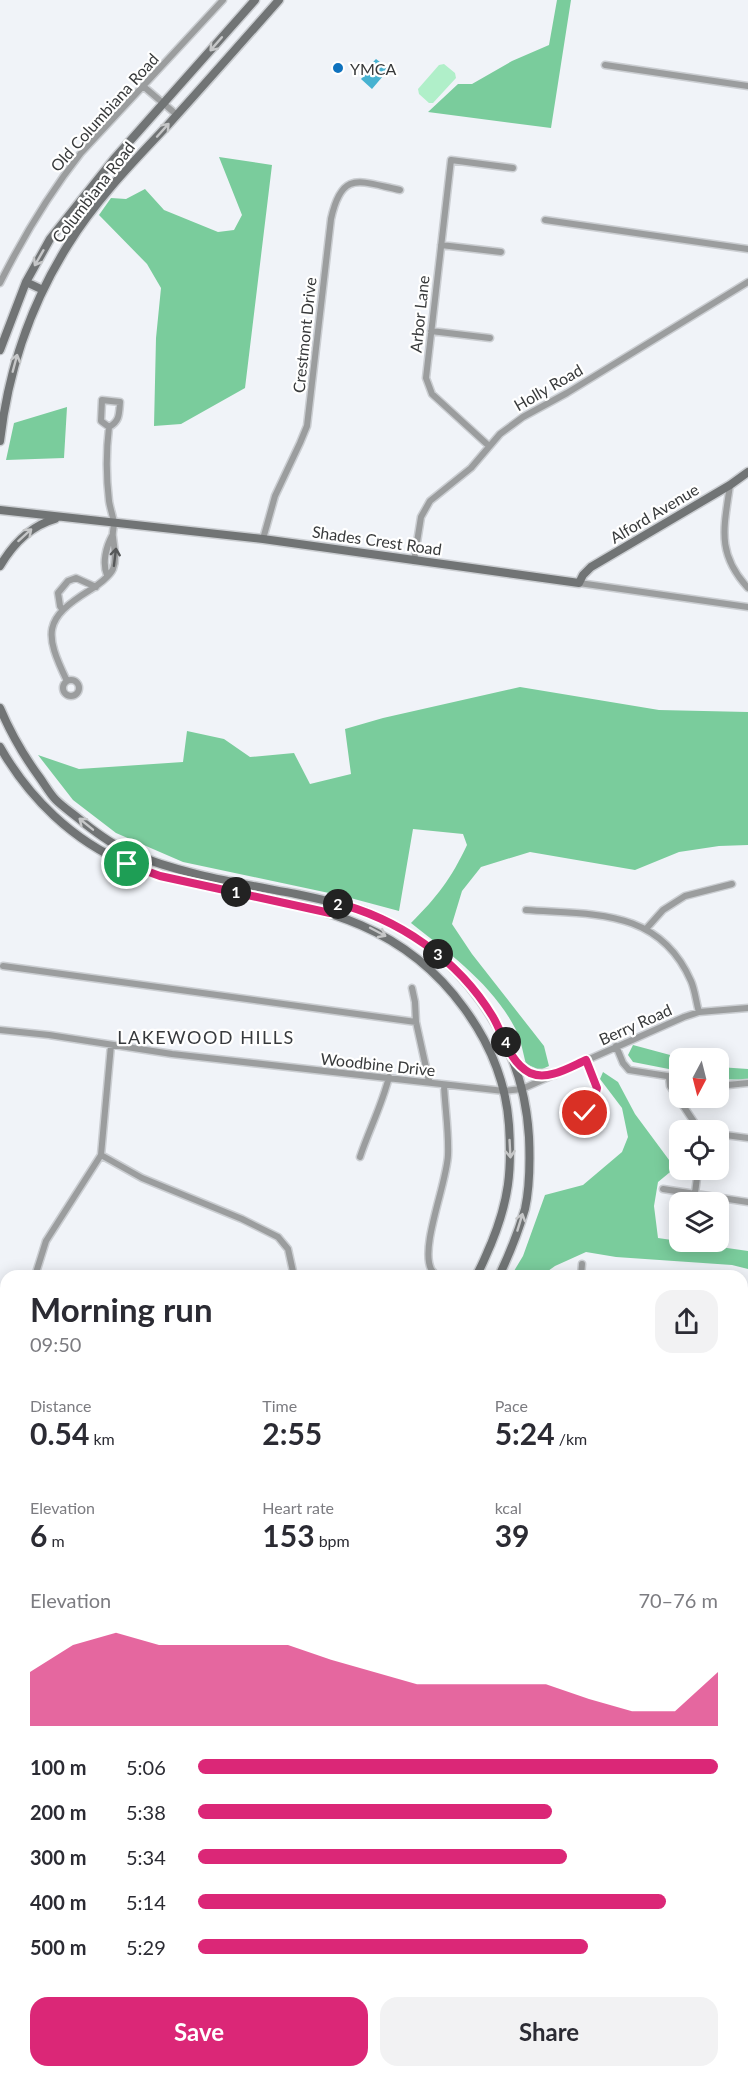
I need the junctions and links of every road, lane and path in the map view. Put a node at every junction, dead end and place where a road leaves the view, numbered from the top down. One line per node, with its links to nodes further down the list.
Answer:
1 (223, 0): 5 (street, Old Columbiana Road)
2 (255, 0): 7 (main road, Columbiana Road, one-way to 7)
3 (279, 0): 8 (main road, Columbiana Road)
4 (605, 65): 6 (street)
5 (143, 86): 7 (street); 17 (street, Old Columbiana Road)
6 (748, 86)
7 (163, 104): 8 (street); 15 (main road, Columbiana Road, one-way to 15)
8 (177, 114): 18 (main road, Columbiana Road, one-way to 8)
9 (513, 168): 12 (street, Arbor Lane)
10 (400, 190): 31 (street, Crestmont Drive)
11 (545, 220): 13 (street)
12 (441, 245): 14 (street); 19 (street, Arbor Lane)
13 (748, 249)
14 (501, 252)
15 (26, 282): 18 (main road); 21 (main road, Columbiana Road)
16 (748, 282): 25 (street, Holly Road)
17 (0, 283)
18 (43, 290): 22 (main road, Columbiana Road, one-way to 18)
19 (431, 331): 20 (street); 25 (street, Arbor Lane)
20 (490, 338)
21 (0, 350)
22 (1, 423): 24 (main road, Columbiana Road)
23 (109, 427): 23 (street); 30 (street)
24 (0, 441)
25 (489, 446): 32 (street, Holly Road)
26 (748, 472): 27 (main road, Alford Avenue)
27 (730, 485): 34 (main road, Alford Avenue); 36 (street)
28 (0, 510): 29 (main road, Shades Crest Road)
29 (60, 518): 30 (main road, Shades Crest Road); 33 (main road, one-way to 29)
30 (114, 523): 31 (main road, Shades Crest Road); 35 (street)
31 (263, 539): 32 (main road, Shades Crest Road)
32 (414, 561): 34 (main road, Shades Crest Road)
33 (0, 566)
34 (579, 583): 37 (street, Shades Crest Road)
35 (96, 587): 38 (street); 38 (street)
36 (748, 588)
37 (748, 607)
38 (62, 609): 39 (street)
39 (67, 681)
40 (0, 708): 43 (main road, one-way to 40)
41 (0, 747): 45 (main road)
42 (732, 884): 46 (street)
43 (333, 902): 45 (main road); 56 (main road)
44 (526, 910): 46 (street)
45 (330, 913): 65 (main road, one-way to 65)
46 (646, 928): 50 (street)
47 (3, 966): 51 (street)
48 (412, 988): 51 (street)
49 (748, 1008): 50 (street, Berry Road)
50 (699, 1012): 54 (street, Berry Road)
51 (416, 1022): 60 (street)
52 (0, 1030): 53 (street, Woodbine Drive)
53 (111, 1045): 58 (street, Woodbine Drive); 69 (street)
54 (616, 1046): 55 (street, Berry Road); 59 (street)
55 (586, 1060): 57 (street, Berry Road); 66 (street)
56 (514, 1061): 57 (main road); 64 (main road)
57 (555, 1074): 64 (street, Berry Road)
58 (389, 1077): 60 (street, Woodbine Drive); 70 (street)
59 (669, 1077)
60 (429, 1081): 62 (street, Woodbine Drive)
61 (748, 1083): 63 (street)
62 (444, 1085): 65 (street, Woodbine Drive); 78 (street)
63 (729, 1086)
64 (522, 1089): 65 (street, Berry Road); 80 (main road, one-way to 64)
65 (504, 1091): 79 (main road, one-way to 79)
66 (585, 1132)
67 (729, 1135): 68 (street)
68 (748, 1138)
69 (100, 1155): 76 (street); 77 (street)
70 (360, 1157)
71 (663, 1188): 72 (street)
72 (689, 1192)
73 (729, 1199): 74 (street)
74 (748, 1202)
75 (582, 1264): 81 (street)
76 (37, 1270)
77 (293, 1270)
78 (431, 1270)
79 (480, 1270)
80 (502, 1270)
81 (582, 1270)

